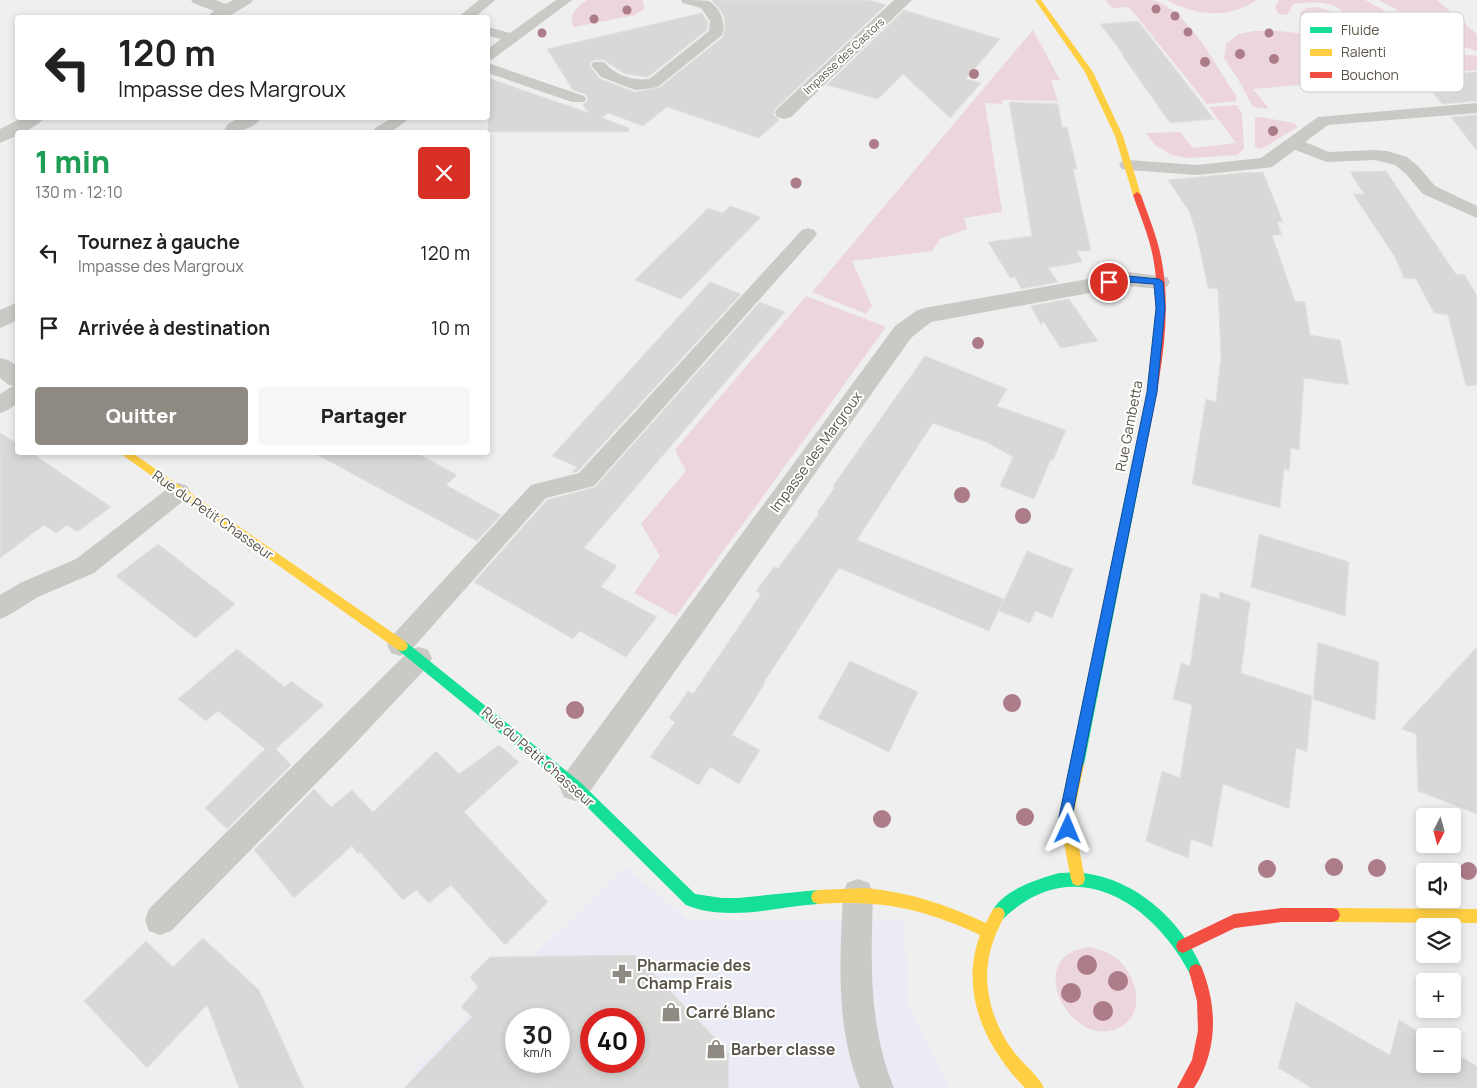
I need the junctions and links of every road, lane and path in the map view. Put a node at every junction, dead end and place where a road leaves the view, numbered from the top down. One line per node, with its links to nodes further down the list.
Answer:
1 (200, 0): 8 (street)
2 (245, 0): 8 (street)
3 (488, 0): 9 (lane)
4 (565, 0): 11 (lane)
5 (688, 0): 13 (lane)
6 (904, 0): 17 (street, Impasse des Castors)
7 (1038, 0): 25 (street, Rue Gambetta)
8 (227, 14)
9 (468, 15)
10 (490, 32): 11 (lane)
11 (512, 38): 12 (lane)
12 (490, 54)
13 (599, 65)
14 (490, 69): 15 (lane)
15 (578, 98)
16 (1477, 108): 24 (lane)
17 (784, 113)
18 (31, 120): 23 (street)
19 (249, 120): 21 (street)
20 (399, 120): 22 (lane)
21 (234, 130)
22 (384, 130)
23 (0, 137)
24 (1292, 143): 25 (lane); 26 (lane)
25 (1128, 165): 28 (street, Rue Gambetta)
26 (1477, 213)
27 (808, 234): 40 (lane)
28 (1159, 282): 41 (street, Impasse des Margroux); 42 (street, Rue Gambetta)
29 (15, 311): 30 (street)
30 (0, 320)
31 (0, 366): 32 (street)
32 (15, 377)
33 (15, 394): 34 (lane)
34 (0, 405)
35 (15, 407): 36 (lane)
36 (0, 417)
37 (127, 455): 38 (street, Rue du Petit Chasseur)
38 (179, 492): 39 (lane); 40 (street, Rue du Petit Chasseur)
39 (0, 608)
40 (409, 652): 41 (street, Rue du Petit Chasseur); 45 (lane)
41 (575, 786): 43 (street, Rue du Petit Chasseur)
42 (1078, 879): 46 (street); 47 (street)
43 (858, 894): 46 (street, Rue du Petit Chasseur); 48 (lane)
44 (1477, 916): 47 (street)
45 (160, 920)
46 (988, 932): 49 (street)
47 (1183, 946): 50 (street)
48 (877, 1088)
49 (1036, 1088)
50 (1185, 1088)

